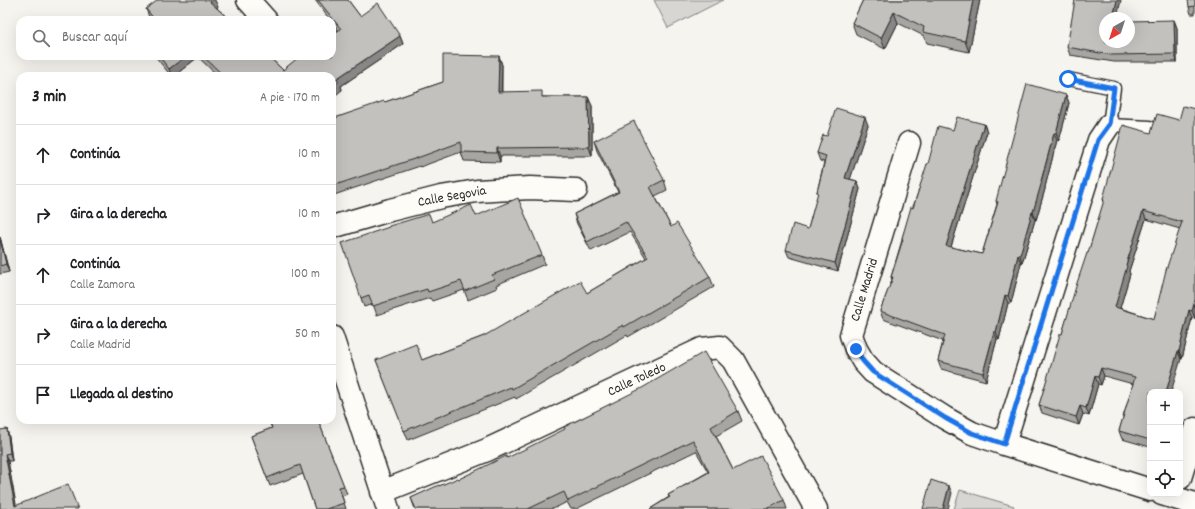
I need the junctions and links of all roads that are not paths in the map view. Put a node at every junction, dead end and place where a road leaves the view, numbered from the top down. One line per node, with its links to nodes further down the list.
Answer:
1 (248, 0): 2 (street)
2 (262, 16)
3 (1068, 79): 4 (lane)
4 (1109, 125): 5 (lane); 11 (street)
5 (1150, 127)
6 (909, 143): 11 (street, Calle Madrid)
7 (576, 190): 8 (street, Calle Segovia)
8 (336, 226)
9 (336, 349): 15 (street)
10 (1195, 429): 12 (street)
11 (1004, 444): 13 (street, Calle Madrid)
12 (1183, 463)
13 (1147, 489)
14 (1183, 497): 16 (street)
15 (385, 500): 17 (street, Calle Toledo)
16 (1195, 504)
17 (816, 509)

